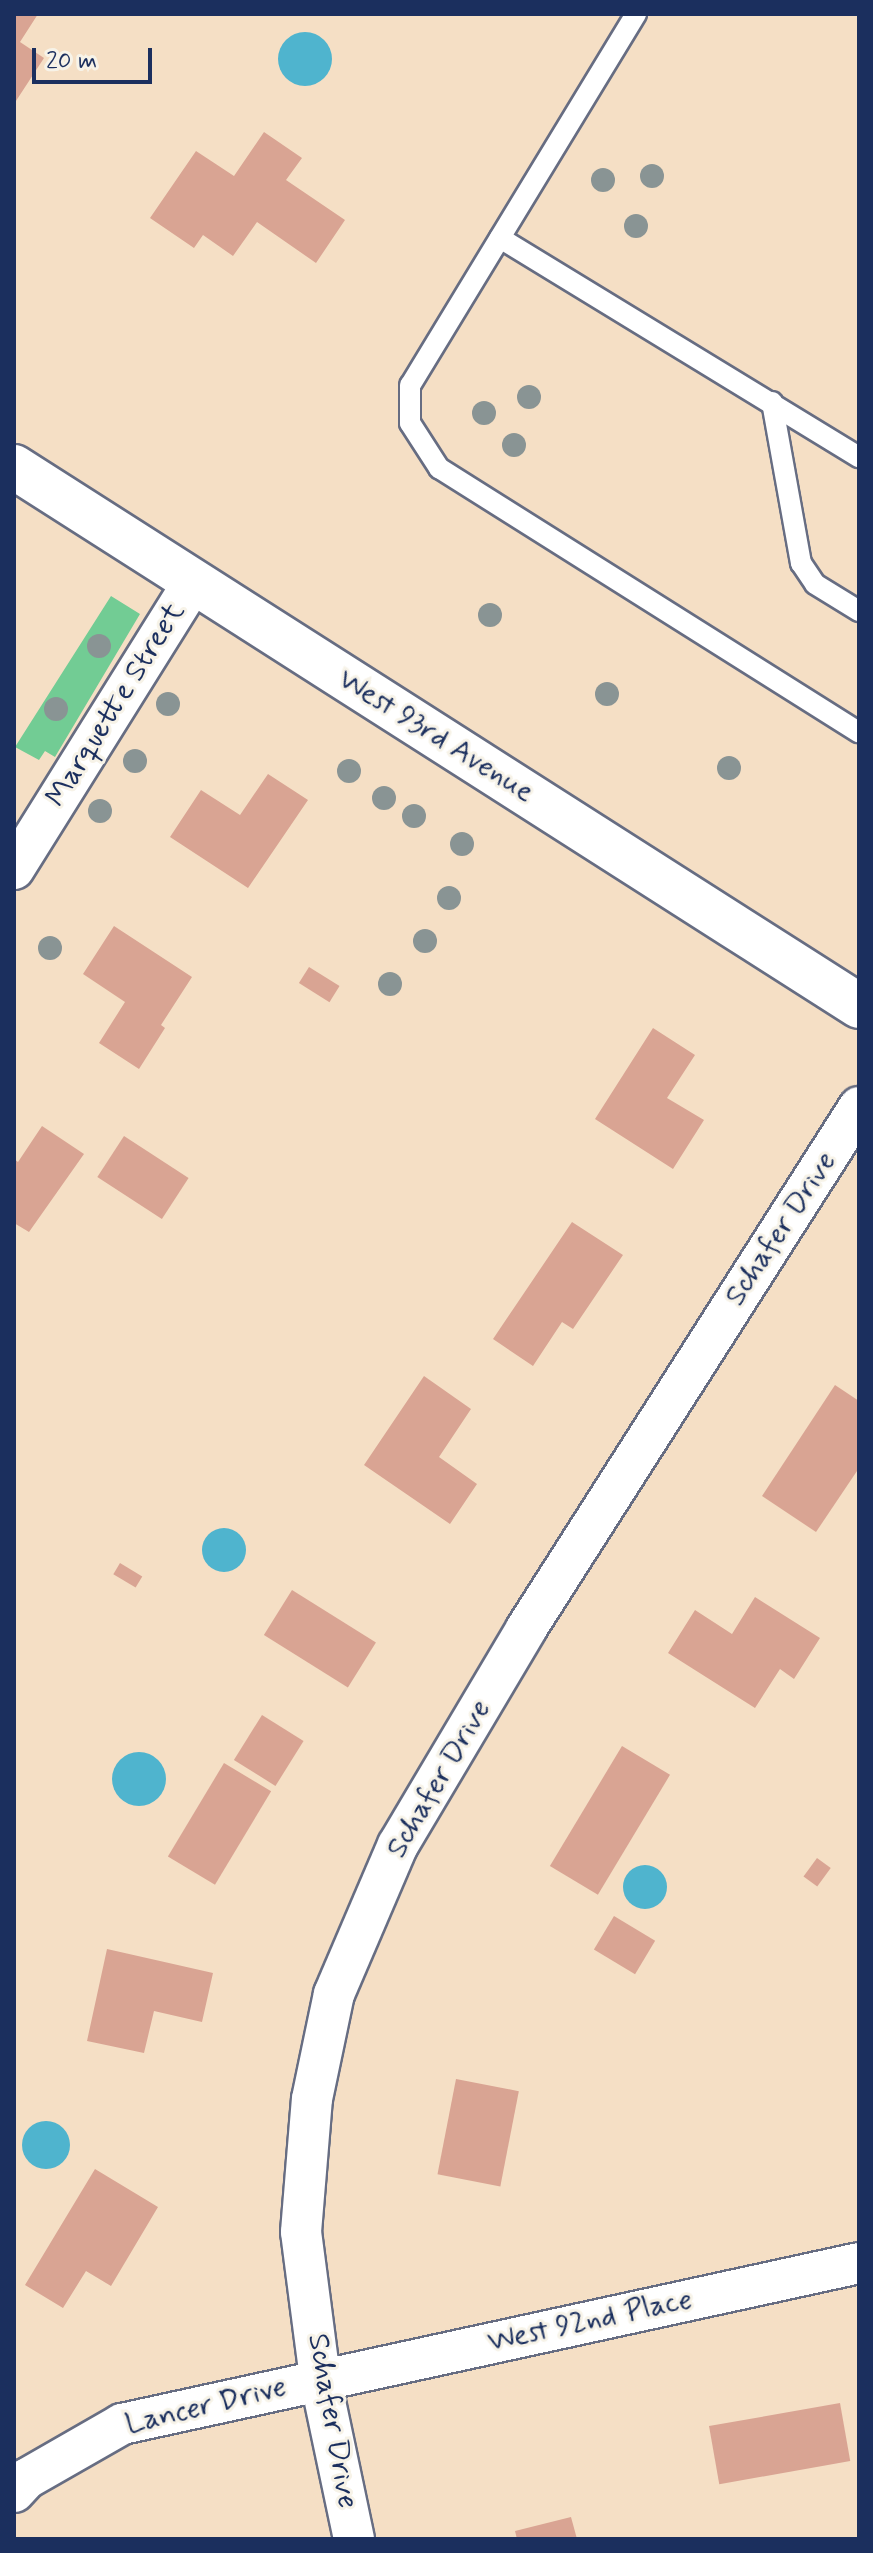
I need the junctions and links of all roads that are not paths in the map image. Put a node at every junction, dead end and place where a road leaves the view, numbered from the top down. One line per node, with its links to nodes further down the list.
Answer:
1 (636, 14): 2 (lane)
2 (500, 238): 3 (lane); 8 (lane)
3 (772, 402): 4 (lane); 7 (lane)
4 (859, 457)
5 (14, 467): 6 (street, West 93rd Avenue)
6 (193, 582): 9 (street, Marquette Street); 10 (street, West 93rd Avenue)
7 (859, 611)
8 (859, 732)
9 (14, 869)
10 (859, 1006)
11 (859, 1107): 13 (street, Schafer Drive)
12 (859, 2263): 13 (street, West 92nd Place)
13 (320, 2378): 14 (street, Lancer Drive); 15 (street, Schafer Drive)
14 (14, 2492)
15 (354, 2539)

